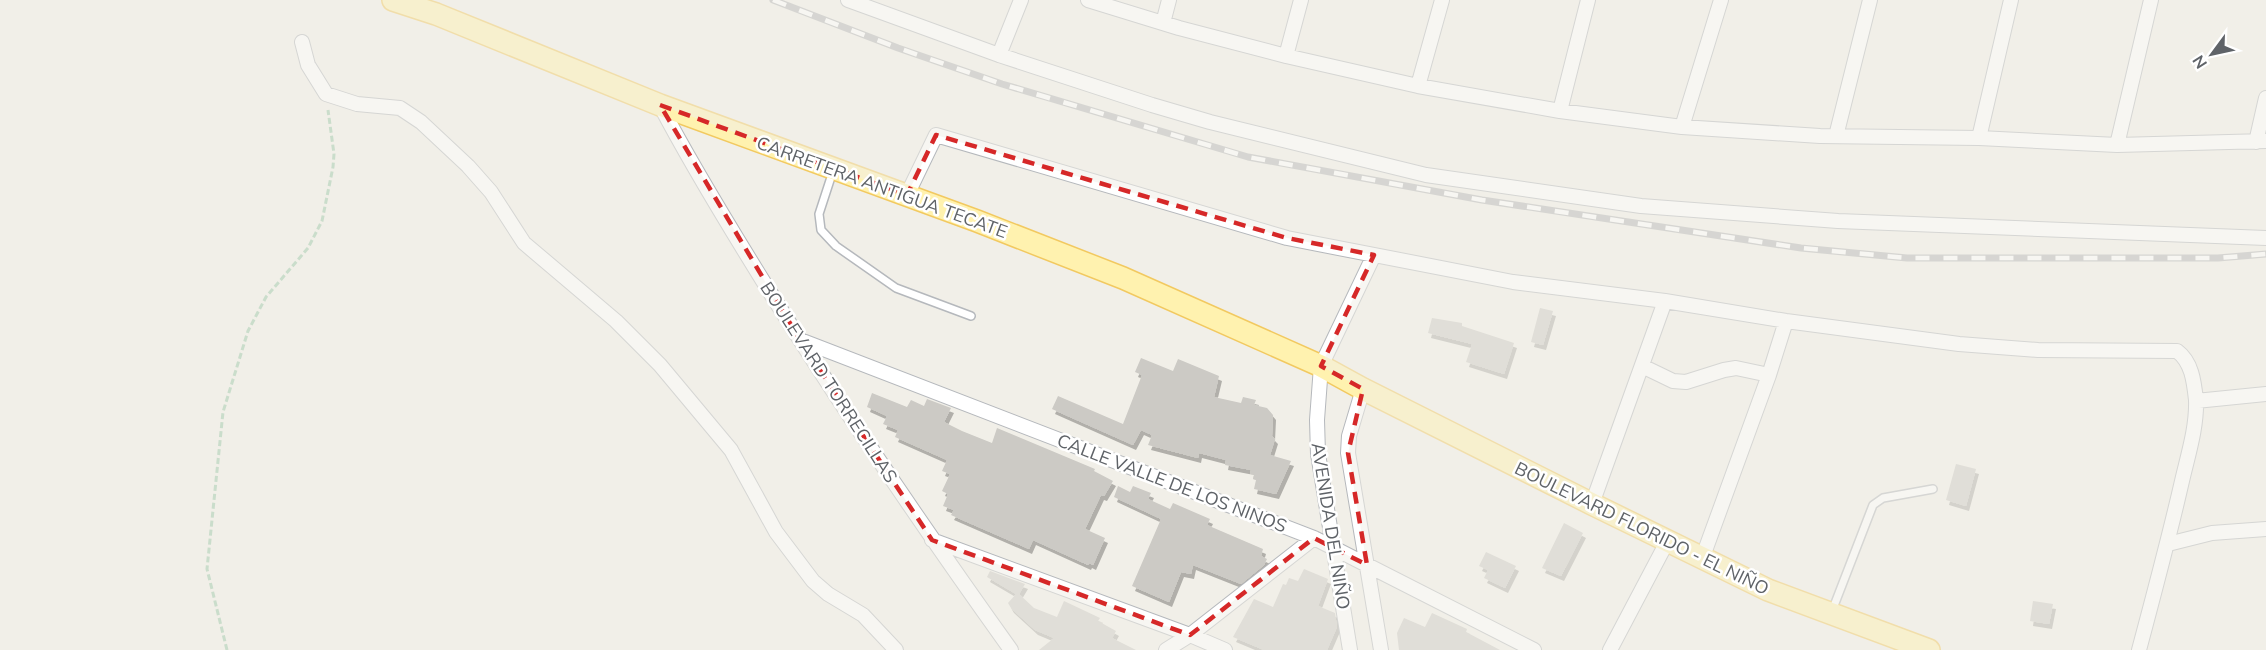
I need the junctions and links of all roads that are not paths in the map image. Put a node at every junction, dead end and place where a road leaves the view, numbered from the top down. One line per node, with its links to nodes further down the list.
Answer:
1 (393, 0): 19 (main road, CARRETERA ANTIGUA TECATE)
2 (848, 0): 15 (street)
3 (1021, 0): 15 (street)
4 (1088, 0): 13 (street)
5 (1170, 0): 13 (street)
6 (1301, 0): 16 (street)
7 (1442, 0): 17 (street)
8 (1588, 0): 20 (street)
9 (1721, 0): 21 (street)
10 (1870, 0): 22 (street)
11 (2012, 0): 23 (street)
12 (2151, 0): 25 (street)
13 (1163, 23): 16 (street)
14 (302, 42): 52 (street)
15 (999, 55): 28 (street)
16 (1286, 56): 17 (street)
17 (1418, 86): 20 (street)
18 (2266, 98): 24 (street)
19 (660, 105): 26 (main road, CARRETERA ANTIGUA TECATE); 33 (street, BOULEVARD TORRECILLAS)
20 (1560, 111): 21 (street)
21 (1682, 127): 22 (street)
22 (1836, 136): 23 (street)
23 (1979, 138): 25 (street)
24 (2261, 142): 25 (street)
25 (2117, 145)
26 (833, 169): 27 (main road, CARRETERA ANTIGUA TECATE); 31 (lane)
27 (907, 195): 29 (street); 34 (main road, CARRETERA ANTIGUA TECATE)
28 (2266, 238)
29 (1374, 255): 30 (street); 34 (street)
30 (1665, 301): 32 (street); 35 (street)
31 (971, 316)
32 (1786, 321): 36 (street); 39 (street)
33 (800, 340): 43 (street, CALLE VALLE DE LOS NINOS); 44 (street, BOULEVARD TORRECILLAS)
34 (1321, 366): 37 (main road, CARRETERA ANTIGUA TECATE); 47 (street, AVENIDA DEL NIÑO)
35 (1642, 366): 36 (street); 41 (street)
36 (1769, 375): 48 (street)
37 (1363, 389): 41 (main road, BOULEVARD FLORIDO - EL NIÑO); 49 (street, AVENIDA DEL NIÑO)
38 (2266, 394): 39 (street)
39 (2196, 401): 46 (street)
40 (1933, 489): 50 (lane)
41 (1592, 504): 45 (main road, BOULEVARD FLORIDO - EL NIÑO)
42 (2266, 529): 46 (street)
43 (1314, 538): 47 (street, CALLE VALLE DE LOS NINOS); 51 (street)
44 (932, 540): 51 (street); 53 (street, BOULEVARD TORRECILLAS)
45 (1667, 542): 48 (main road, BOULEVARD FLORIDO - EL NIÑO); 59 (street)
46 (2168, 544): 61 (street)
47 (1333, 548): 49 (street, CALLE VALLE DE LOS NINOS); 56 (street, AVENIDA DEL NIÑO)
48 (1702, 558): 50 (main road, BOULEVARD FLORIDO - EL NIÑO)
49 (1367, 565): 57 (street, AVENIDA DEL NIÑO); 58 (street, CALLE VALLE DE LOS NINOS)
50 (1831, 614): 60 (main road, BOULEVARD FLORIDO - EL NIÑO)
51 (1190, 635): 54 (street); 55 (street)
52 (896, 650)
53 (1011, 650)
54 (1166, 650)
55 (1225, 650)
56 (1350, 650)
57 (1382, 650)
58 (1534, 650)
59 (1610, 650)
60 (1929, 650)
61 (2139, 650)

